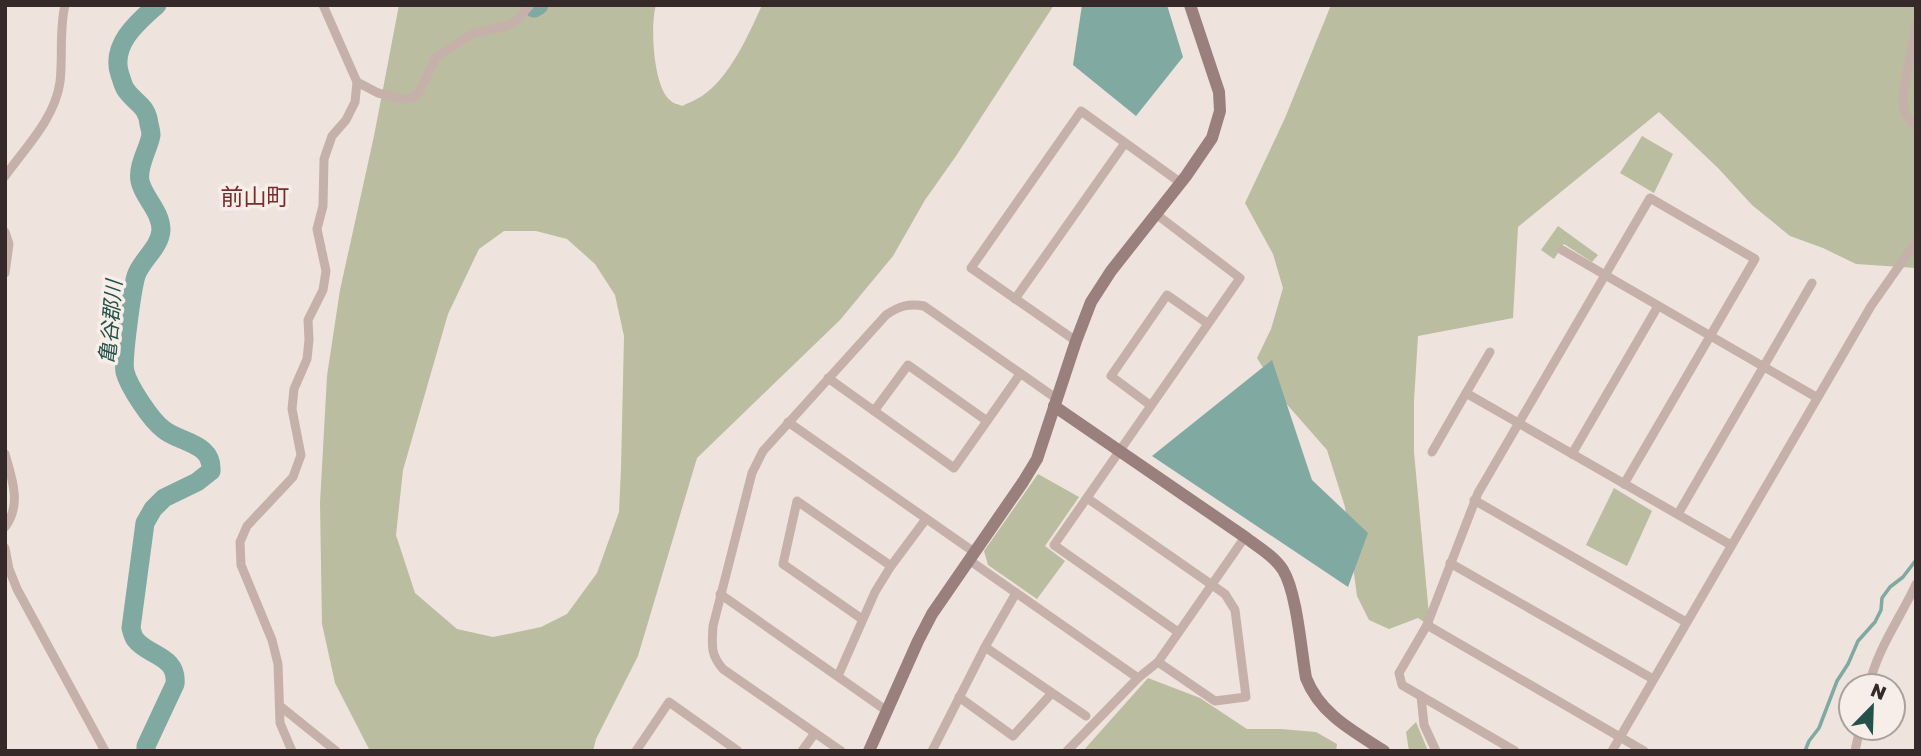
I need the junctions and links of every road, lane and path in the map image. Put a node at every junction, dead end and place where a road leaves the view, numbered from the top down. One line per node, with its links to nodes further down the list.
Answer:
1 (65, 5): 9 (street)
2 (323, 5): 6 (street)
3 (530, 5): 6 (street)
4 (1190, 5): 10 (street)
5 (1916, 24): 7 (street)
6 (357, 82): 69 (street)
7 (1916, 126)
8 (1125, 143): 10 (street); 18 (street); 18 (street)
9 (5, 176)
10 (1181, 183): 11 (street)
11 (1156, 214): 20 (street); 22 (street)
12 (5, 232): 15 (street)
13 (1916, 242): 28 (street)
14 (1562, 250): 16 (street)
15 (5, 273)
16 (1605, 275): 19 (street); 21 (street); 34 (street)
17 (1812, 283): 24 (street)
18 (1015, 299): 22 (street)
19 (1658, 306): 21 (street); 38 (street)
20 (1207, 323): 30 (street); 30 (street)
21 (1710, 336): 24 (street); 39 (street)
22 (1076, 341): 29 (street)
23 (1490, 352): 27 (street)
24 (1763, 367): 28 (street); 42 (street)
25 (1020, 374): 26 (street); 29 (street); 32 (street)
26 (828, 378): 31 (street); 33 (street)
27 (1466, 393): 34 (street); 36 (street)
28 (1816, 397): 46 (street)
29 (1055, 403): 35 (street); 48 (street)
30 (1150, 405): 35 (street)
31 (874, 411): 32 (street); 32 (street)
32 (987, 421)
33 (788, 422): 43 (street); 54 (street)
34 (1518, 423): 38 (street); 41 (street)
35 (1120, 451): 40 (street); 45 (street)
36 (1432, 452)
37 (5, 454): 44 (street)
38 (1572, 454): 39 (street)
39 (1624, 484): 42 (street)
40 (1087, 498): 52 (street); 59 (street)
41 (1474, 500): 49 (street); 57 (street)
42 (1678, 514): 46 (street)
43 (926, 519): 48 (street); 50 (street)
44 (5, 527)
45 (1245, 537): 52 (street); 84 (street)
46 (1731, 545): 57 (street)
47 (5, 548): 74 (street)
48 (972, 556): 53 (street); 70 (street)
49 (1450, 563): 58 (street); 65 (street)
50 (891, 566): 56 (street); 56 (street)
51 (1916, 584): 55 (street)
52 (1212, 585): 59 (street); 61 (street)
53 (1016, 593): 60 (street); 64 (street)
54 (720, 594): 63 (street); 72 (street)
55 (1912, 603): 62 (street)
56 (862, 619): 63 (street)
57 (1686, 622): 65 (street)
58 (1427, 625): 67 (street); 73 (street)
59 (1178, 632): 61 (street)
60 (985, 646): 66 (street); 68 (street)
61 (1157, 662): 64 (street)
62 (1872, 672)
63 (838, 676): 70 (street)
64 (1138, 678): 83 (street)
65 (1653, 679): 73 (street)
66 (1052, 693): 68 (street); 71 (street)
67 (1421, 696): 85 (street); 86 (street)
68 (959, 697): 82 (street)
69 (280, 706): 75 (street); 76 (street)
70 (887, 711): 81 (street)
71 (1086, 716)
72 (815, 733): 79 (street); 80 (street)
73 (1620, 737): 87 (street); 88 (street)
74 (105, 751)
75 (292, 751)
76 (336, 751)
77 (636, 751): 78 (street)
78 (738, 751)
79 (802, 751)
80 (841, 751)
81 (869, 751)
82 (932, 751)
83 (1067, 751)
84 (1384, 751)
85 (1436, 751)
86 (1515, 751)
87 (1612, 751)
88 (1644, 751)

